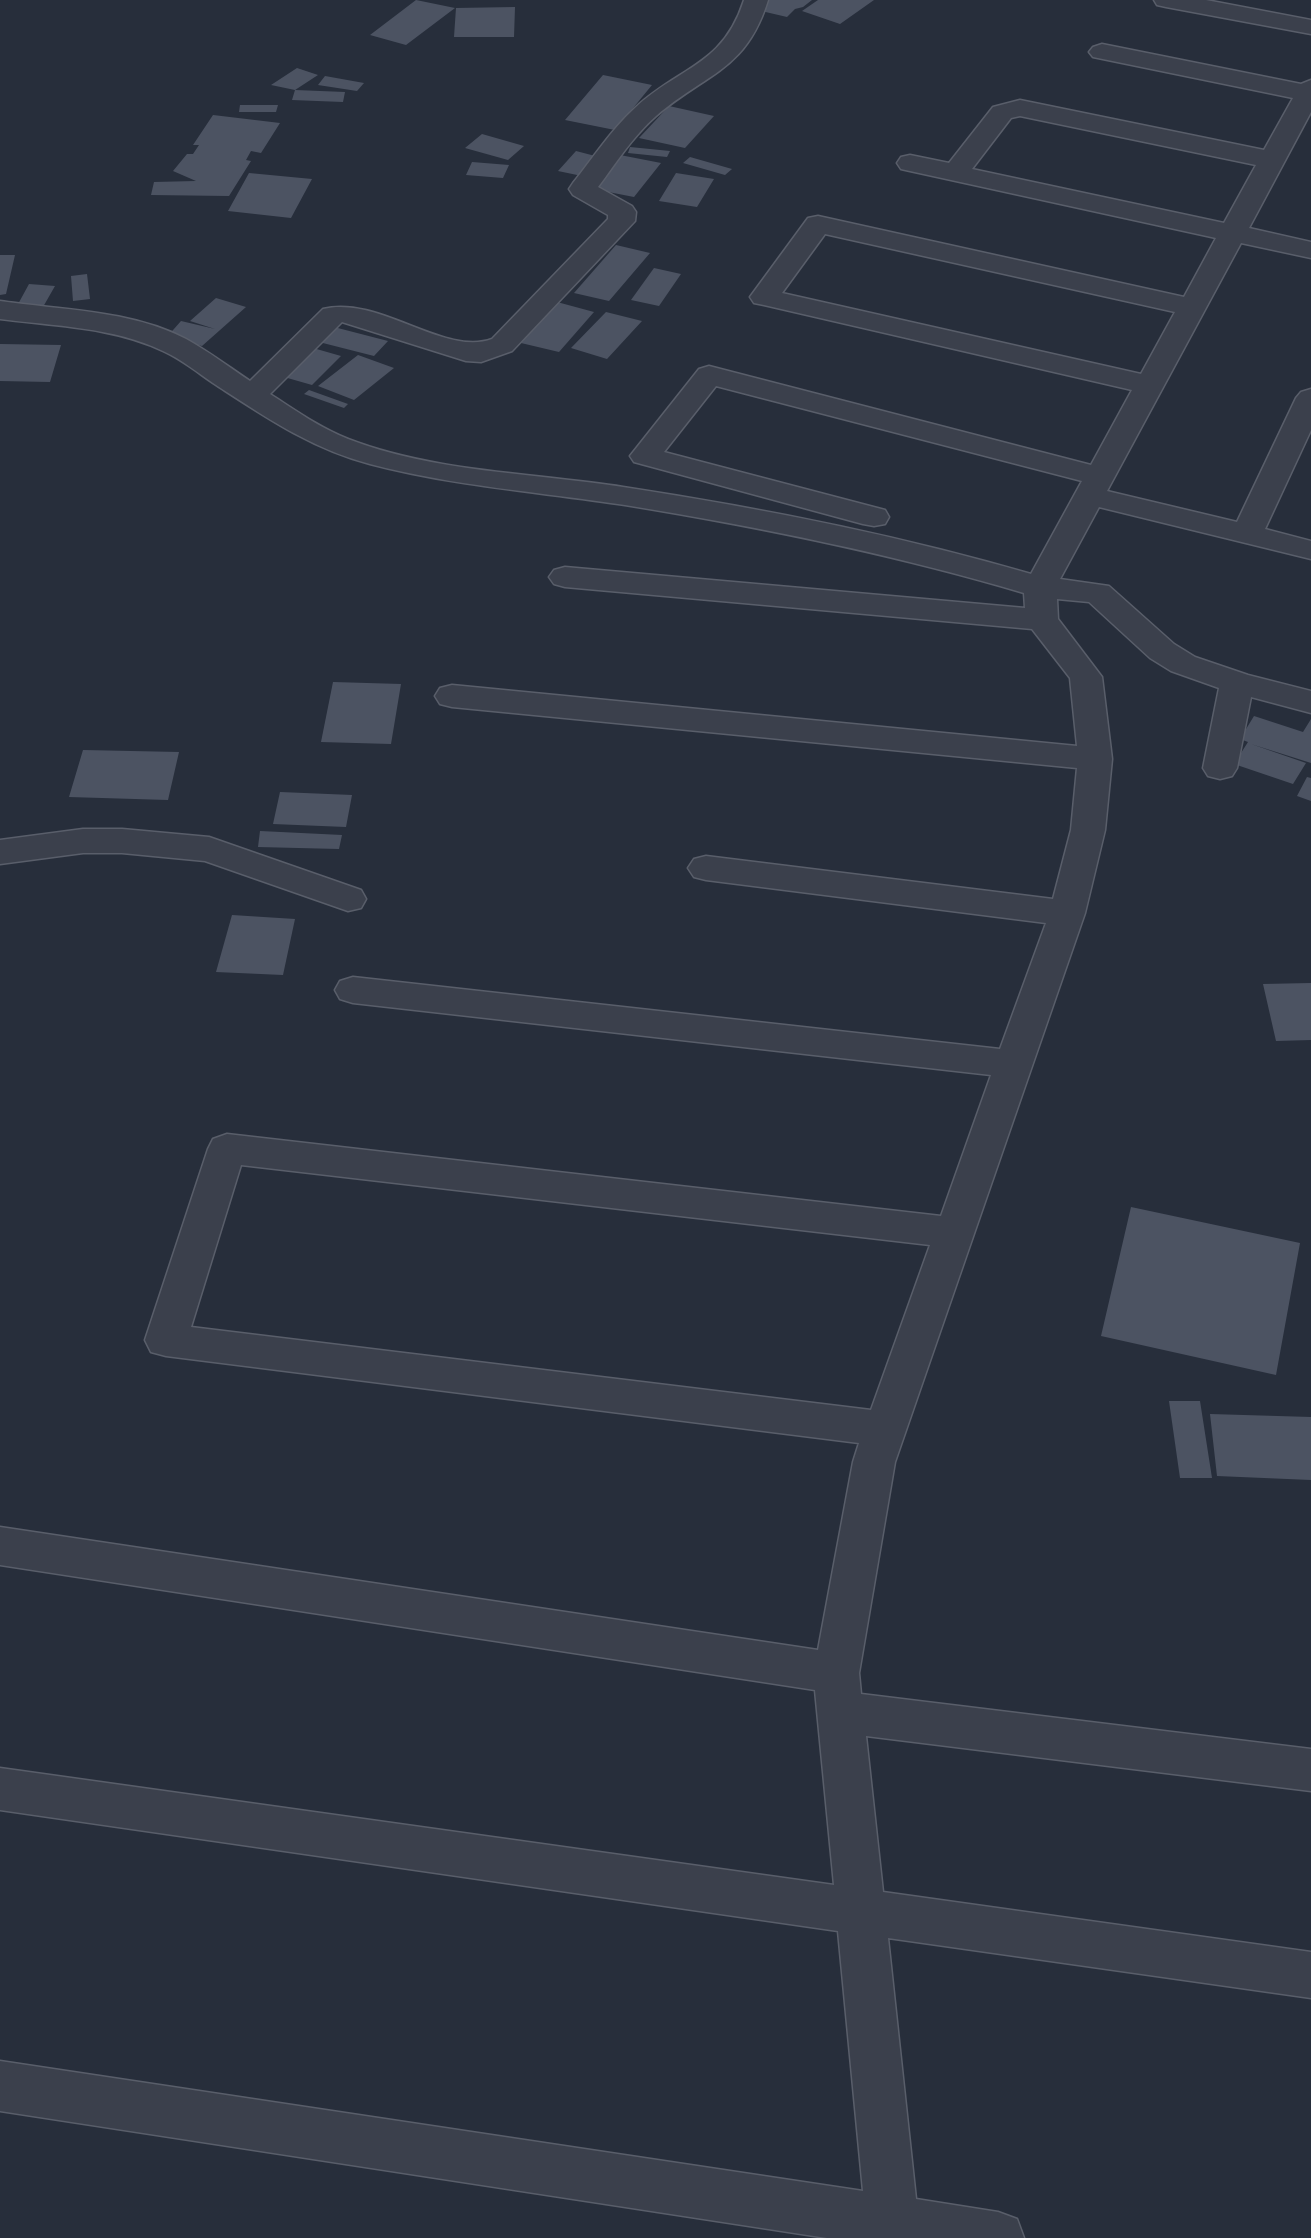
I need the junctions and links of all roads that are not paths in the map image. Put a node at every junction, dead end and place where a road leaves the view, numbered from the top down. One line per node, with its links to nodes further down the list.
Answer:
1 (756, 0): 15 (street)
2 (1166, 0): 3 (street)
3 (1272, 9): 4 (street)
4 (1311, 27)
5 (1102, 52): 6 (street)
6 (1310, 90): 7 (street)
7 (1272, 160): 9 (street); 10 (street)
8 (910, 163): 9 (street)
9 (957, 172): 10 (street)
10 (1233, 232): 11 (street); 12 (street)
11 (1311, 250)
12 (1192, 307): 14 (street); 14 (street)
13 (0, 310): 15 (street)
14 (1149, 385): 17 (street)
15 (252, 395): 21 (street)
16 (1311, 398): 18 (street)
17 (1095, 486): 18 (street); 21 (street); 21 (street)
18 (1247, 534): 19 (street)
19 (1311, 550)
20 (565, 577): 21 (street)
21 (1044, 590): 22 (street); 25 (street)
22 (1237, 683): 24 (street); 26 (street)
23 (452, 696): 25 (street)
24 (1311, 702)
25 (1095, 759): 30 (street)
26 (1220, 768)
27 (0, 852): 29 (street)
28 (706, 868): 30 (street)
29 (348, 899)
30 (1067, 913): 32 (street)
31 (353, 990): 32 (street)
32 (1013, 1064): 33 (street)
33 (955, 1233): 34 (street); 34 (street)
34 (886, 1429): 36 (street)
35 (0, 1546): 36 (street)
36 (838, 1692): 37 (street); 39 (street)
37 (1311, 1770)
38 (0, 1789): 39 (street)
39 (860, 1912): 40 (street); 42 (street)
40 (1311, 1975)
41 (0, 2086): 42 (street)
42 (893, 2230): 43 (street)
43 (998, 2238)

